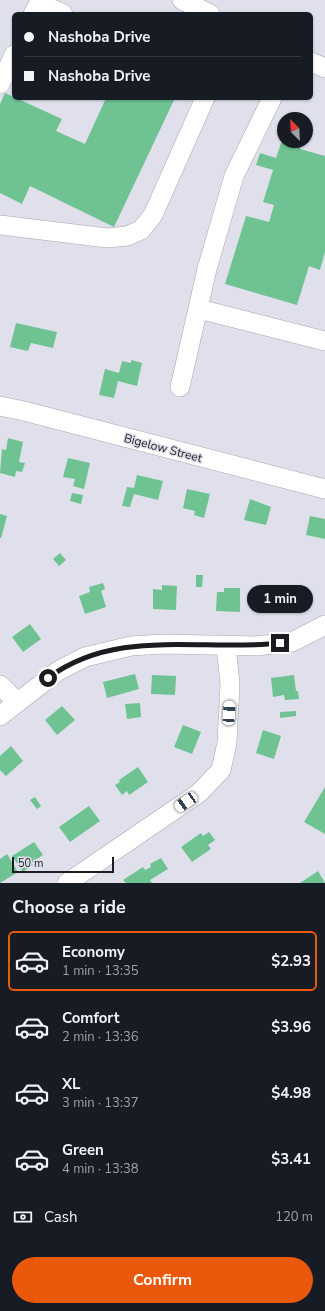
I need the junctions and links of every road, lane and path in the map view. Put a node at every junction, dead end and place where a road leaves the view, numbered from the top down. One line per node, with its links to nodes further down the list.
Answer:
1 (182, 0): 4 (street)
2 (34, 12): 3 (street)
3 (59, 12)
4 (206, 12)
5 (313, 63): 6 (street)
6 (325, 68)
7 (204, 100): 9 (street)
8 (271, 100): 10 (street)
9 (0, 225)
10 (199, 309): 11 (street); 12 (street)
11 (325, 341)
12 (180, 387)
13 (0, 406): 14 (street, Bigelow Street)
14 (325, 489)
15 (325, 625): 16 (street)
16 (226, 646): 18 (street); 20 (street)
17 (0, 685): 18 (street)
18 (17, 702): 19 (street)
19 (0, 716)
20 (67, 883)

